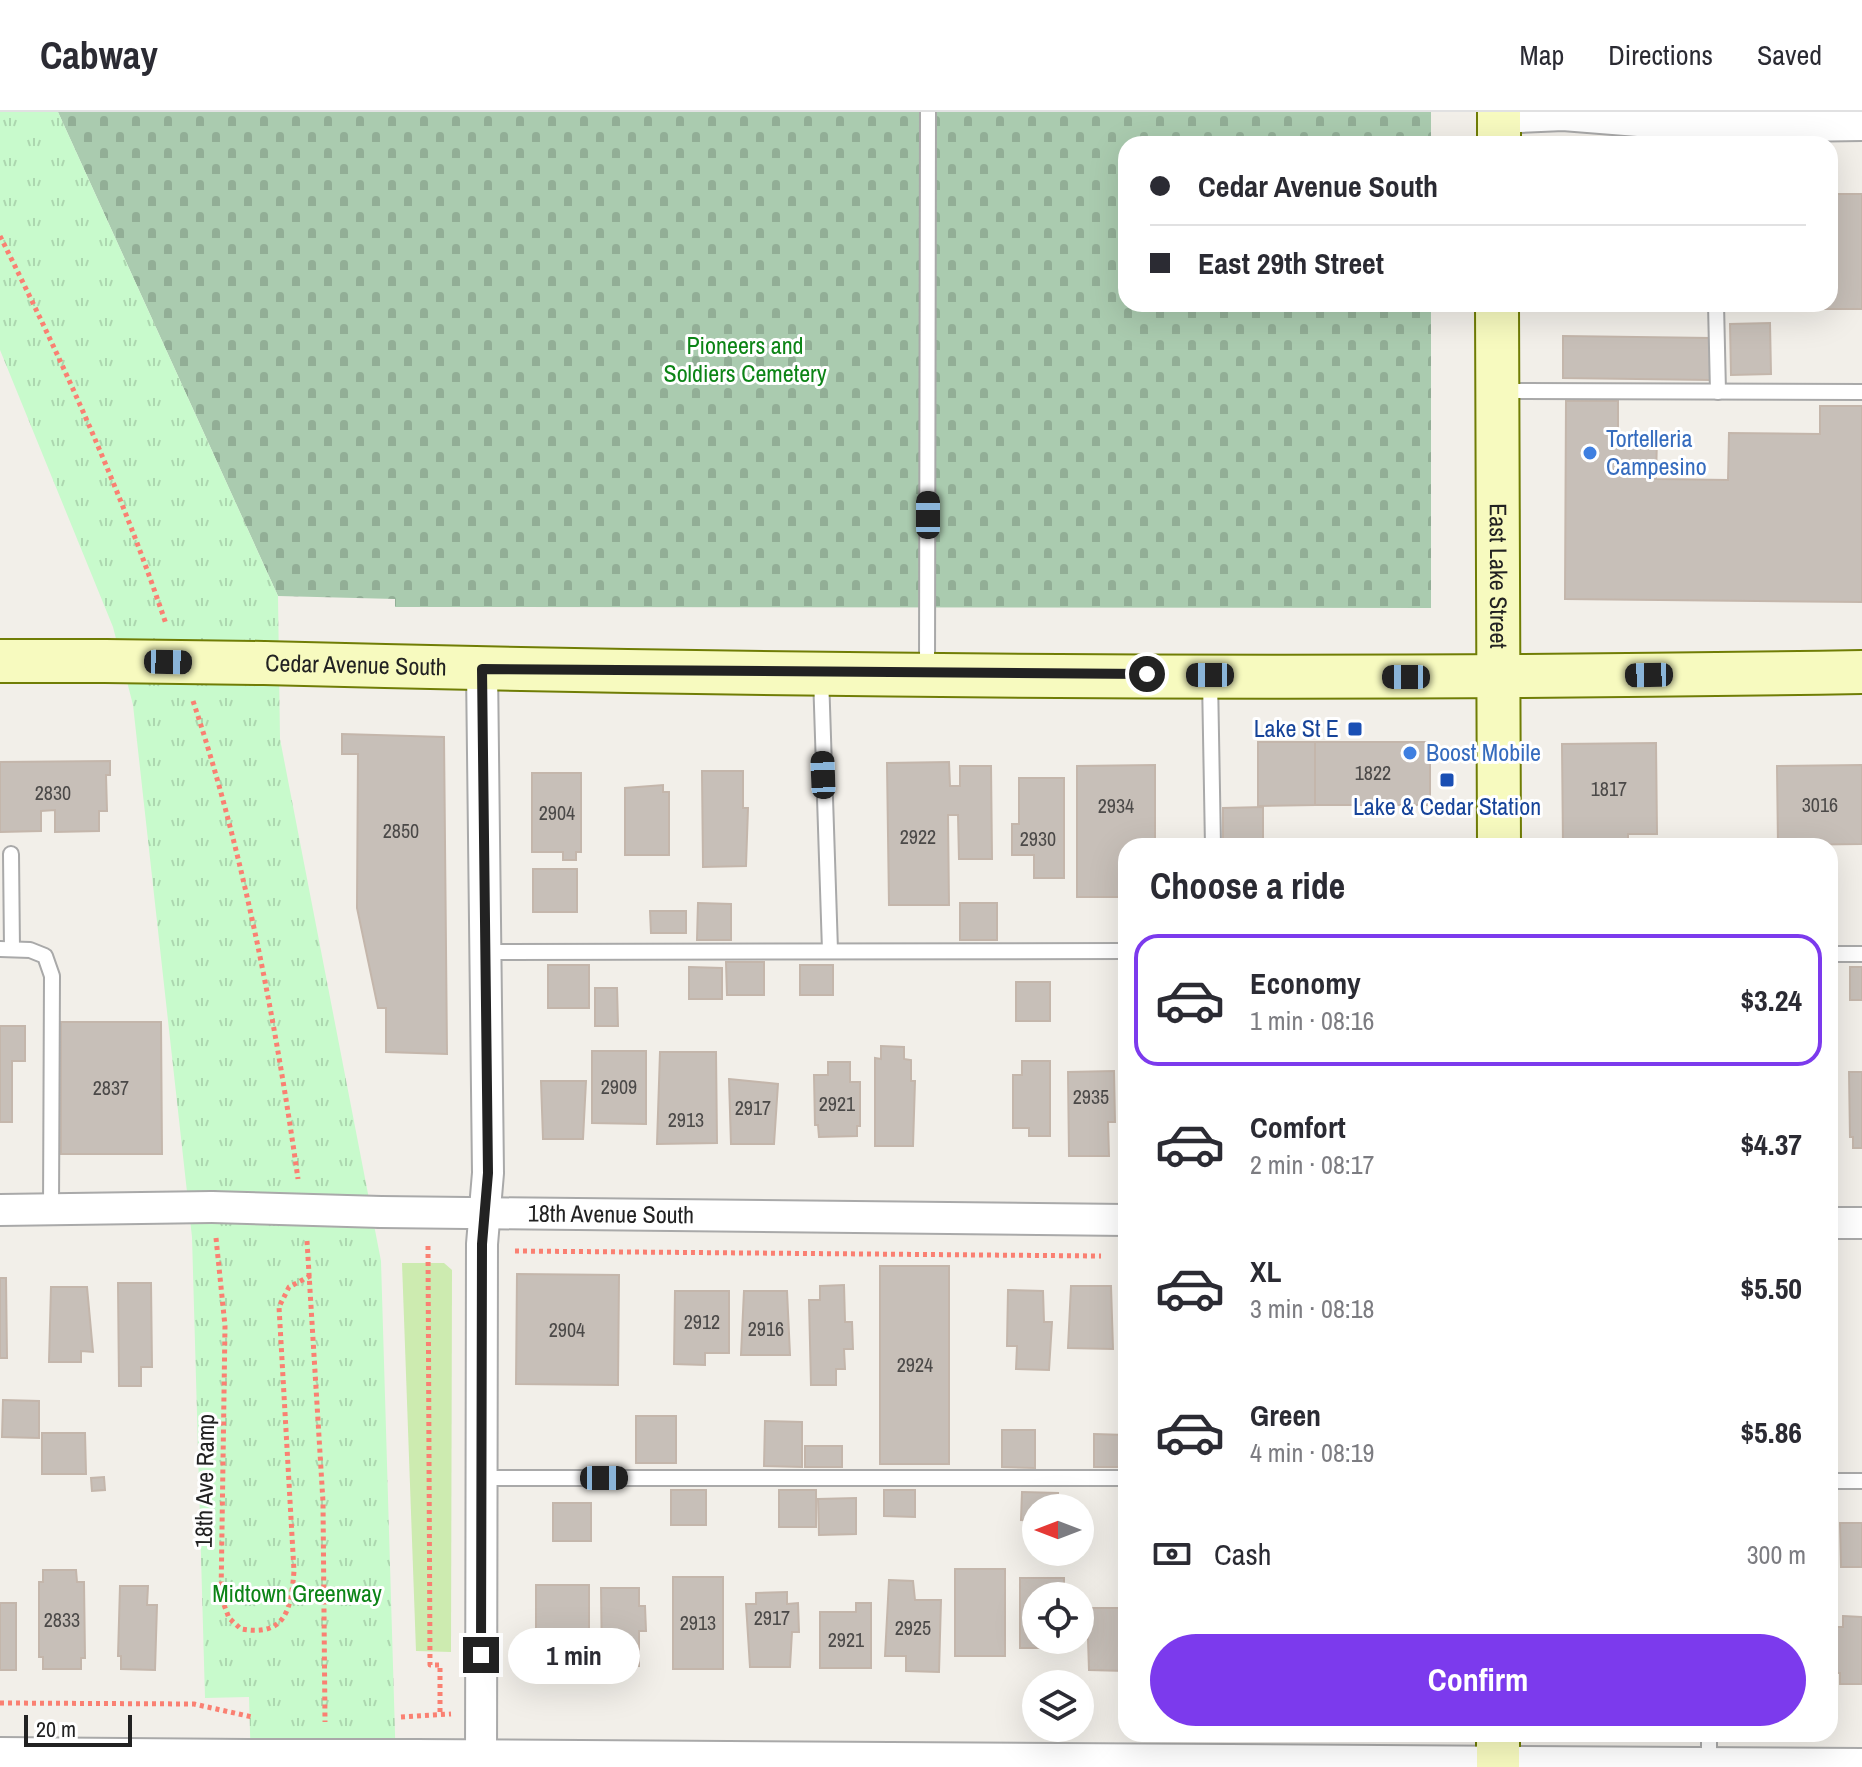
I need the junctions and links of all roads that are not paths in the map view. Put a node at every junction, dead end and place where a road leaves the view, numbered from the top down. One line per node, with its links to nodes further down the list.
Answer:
1 (928, 112): 14 (lane)
2 (1499, 125): 4 (street)
3 (1862, 125): 4 (street)
4 (1714, 136)
5 (1497, 312): 7 (main road, East Lake Street)
6 (1716, 312): 8 (lane)
7 (1496, 391): 8 (lane); 16 (main road, East Lake Street)
8 (1718, 392): 9 (lane)
9 (1862, 392)
10 (0, 661): 11 (main road, Cedar Avenue South, bridge)
11 (482, 669): 12 (main road, Cedar Avenue South); 23 (street)
12 (821, 672): 14 (main road, Cedar Avenue South); 21 (lane)
13 (1862, 672): 16 (main road, Cedar Avenue South)
14 (927, 674): 15 (main road, Cedar Avenue South)
15 (1210, 675): 16 (main road, Cedar Avenue South); 17 (lane)
16 (1497, 678): 18 (main road, East Lake Street)
17 (1213, 838)
18 (1499, 838)
19 (11, 854): 20 (lane)
20 (6, 949): 27 (lane)
21 (830, 950): 22 (lane); 23 (lane)
22 (1118, 951)
23 (484, 952): 28 (street)
24 (1838, 954): 25 (lane)
25 (1862, 954)
26 (0, 1210): 27 (street, 18th Avenue South)
27 (51, 1210): 28 (street, 18th Avenue South, bridge)
28 (486, 1211): 29 (street, 18th Avenue South); 32 (street)
29 (1118, 1220)
30 (1838, 1223): 31 (street)
31 (1862, 1223)
32 (481, 1478): 33 (lane); 39 (street)
33 (1118, 1478)
34 (1838, 1481): 35 (lane)
35 (1862, 1481)
36 (1709, 1742): 40 (lane)
37 (0, 1753): 39 (street, bridge)
38 (1498, 1755): 39 (street); 40 (street)
39 (481, 1760)
40 (1709, 1764): 42 (street)
41 (1862, 1764): 42 (street)
42 (1785, 1766)

